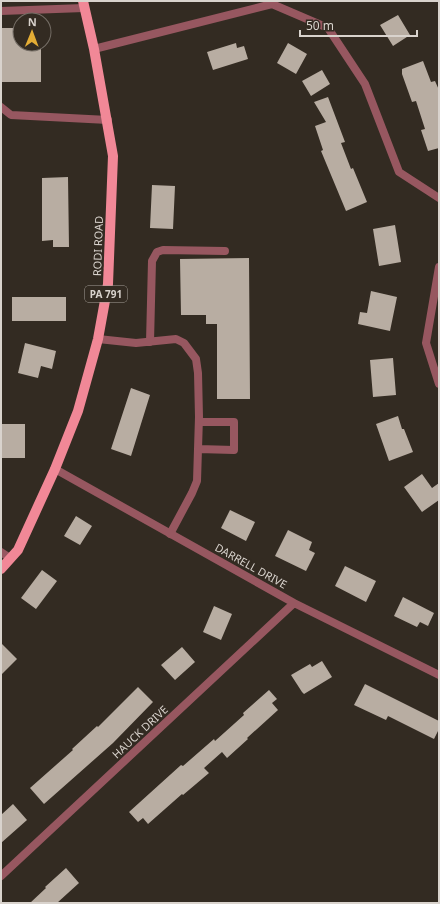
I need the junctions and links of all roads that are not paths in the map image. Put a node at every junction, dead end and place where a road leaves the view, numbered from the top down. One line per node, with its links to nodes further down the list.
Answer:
1 (83, 4): 2 (street); 3 (main road, RODI ROAD / PA 791)
2 (1, 11)
3 (94, 49): 5 (main road, RODI ROAD / PA 791); 6 (street)
4 (1, 106): 5 (street)
5 (108, 120): 9 (main road, RODI ROAD / PA 791)
6 (439, 198)
7 (225, 251): 10 (street)
8 (439, 267): 11 (street)
9 (98, 339): 10 (street); 14 (main road, RODI ROAD / PA 791)
10 (150, 342): 12 (street)
11 (439, 384)
12 (199, 422): 13 (street); 13 (street)
13 (198, 449): 15 (street)
14 (55, 469): 15 (street, DARRELL DRIVE); 17 (main road, RODI ROAD / PA 791)
15 (170, 534): 19 (street, DARRELL DRIVE)
16 (1, 552): 17 (street)
17 (10, 558): 18 (main road, RODI ROAD / PA 791)
18 (1, 569)
19 (294, 603): 20 (street, DARRELL DRIVE); 21 (street, HAUCK DRIVE)
20 (439, 675)
21 (1, 876)

